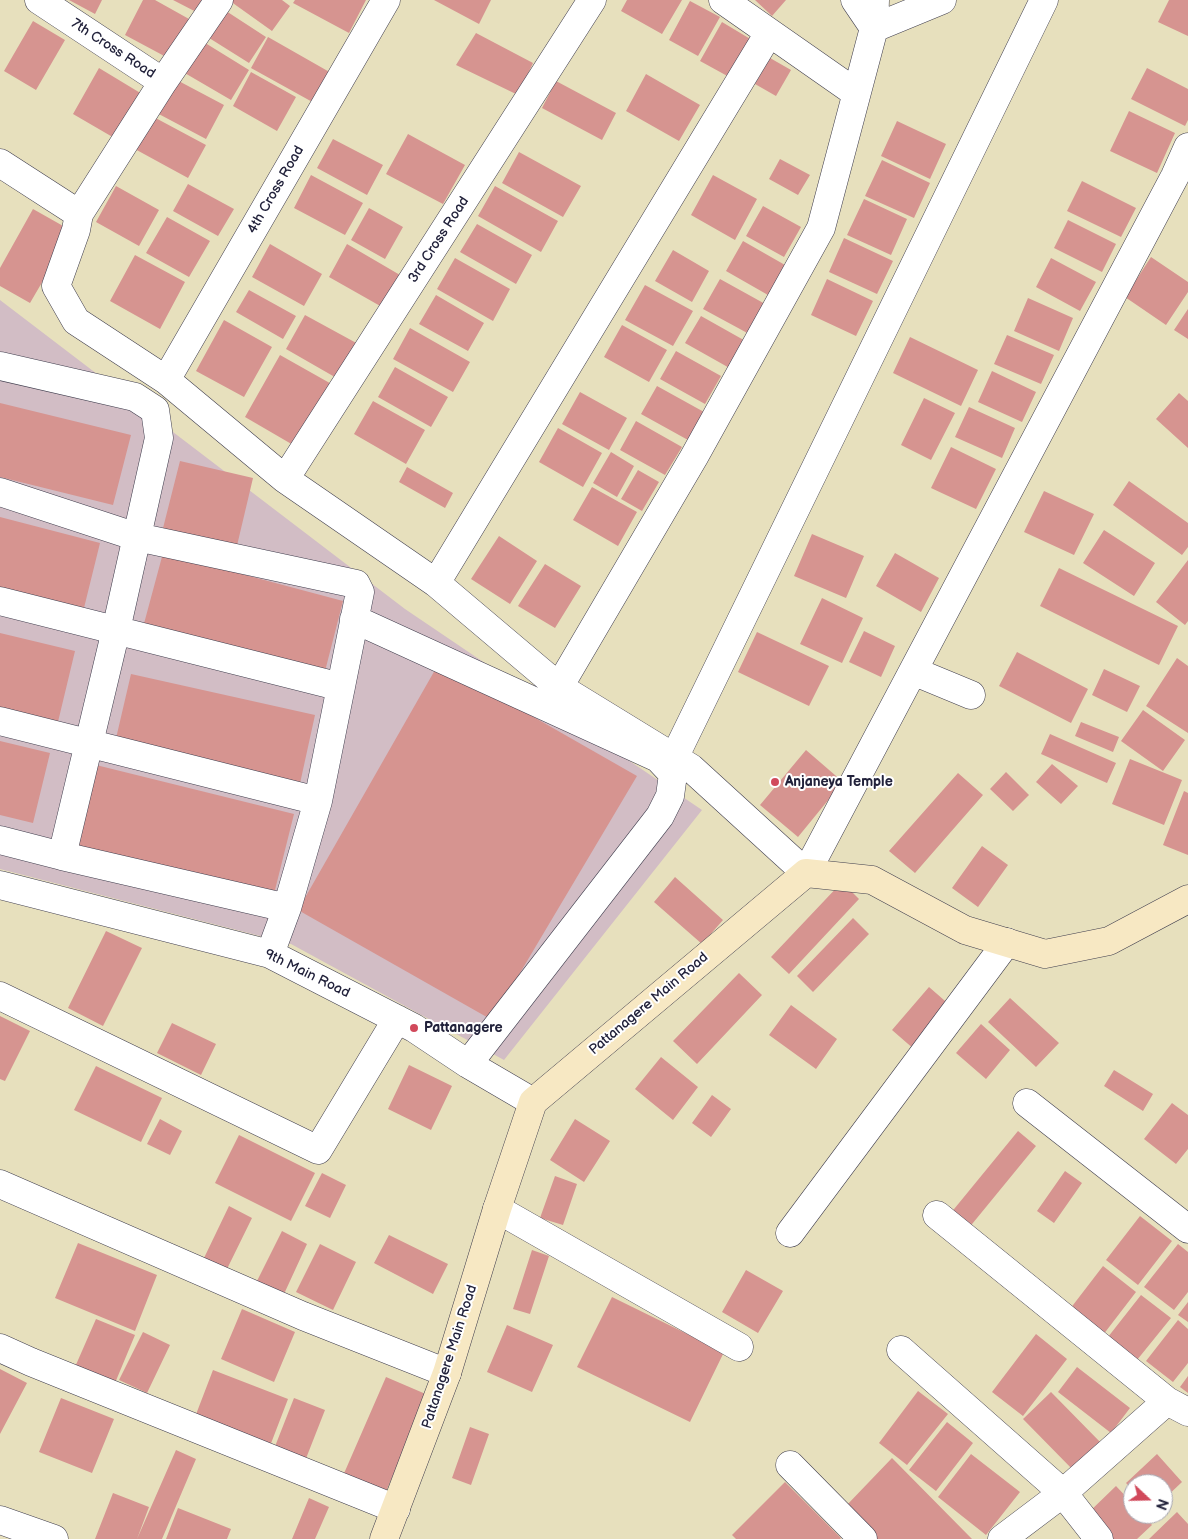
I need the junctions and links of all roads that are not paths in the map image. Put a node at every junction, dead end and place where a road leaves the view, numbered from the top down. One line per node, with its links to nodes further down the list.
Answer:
1 (39, 0): 12 (street, 7th Cross Road)
2 (219, 0): 12 (street)
3 (386, 0): 18 (street, 4th Cross Road)
4 (592, 0): 19 (street, 3rd Cross Road)
5 (722, 0): 11 (street)
6 (855, 0): 10 (street)
7 (875, 0): 10 (street)
8 (942, 0): 10 (street)
9 (1044, 0): 32 (street)
10 (874, 28): 13 (street)
11 (769, 32): 13 (street); 22 (street)
12 (163, 82): 16 (street)
13 (856, 93): 28 (street)
14 (1188, 147): 26 (street)
15 (0, 163): 16 (street)
16 (79, 214): 18 (street)
17 (0, 366): 21 (street)
18 (166, 380): 19 (street)
19 (285, 479): 22 (street)
20 (0, 492): 21 (street)
21 (136, 537): 24 (street); 25 (street)
22 (436, 583): 28 (street)
23 (0, 601): 25 (street)
24 (354, 619): 27 (street); 44 (street)
25 (116, 630): 27 (street); 31 (street)
26 (913, 671): 29 (street); 36 (street)
27 (341, 687): 33 (street)
28 (559, 687): 32 (street)
29 (970, 694)
30 (0, 721): 31 (street)
31 (88, 743): 33 (street); 35 (street)
32 (674, 758): 36 (street)
33 (318, 801): 39 (street)
34 (0, 840): 35 (street)
35 (62, 856): 39 (street)
36 (806, 873): 40 (street); 45 (street, Pattanagere Main Road)
37 (0, 885): 41 (street, 9th Main Road)
38 (1188, 899): 40 (street)
39 (287, 908): 41 (street)
40 (1007, 942): 51 (street)
41 (270, 954): 43 (street, 9th Main Road)
42 (0, 996): 43 (street)
43 (397, 1019): 44 (street, 9th Main Road)
44 (468, 1064): 45 (street, 9th Main Road)
45 (533, 1102): 48 (street, Pattanagere Main Road)
46 (1027, 1103): 50 (street)
47 (0, 1184): 55 (street)
48 (497, 1210): 52 (street); 55 (street, Pattanagere Main Road)
49 (937, 1215): 56 (street)
50 (1188, 1229)
51 (790, 1233)
52 (739, 1347)
53 (0, 1348): 59 (street)
54 (901, 1350): 58 (street)
55 (447, 1373): 59 (street, Pattanagere Main Road)
56 (1177, 1407): 58 (street)
57 (790, 1465): 63 (street)
58 (1063, 1493): 64 (street); 65 (street)
59 (396, 1510): 62 (street, Pattanagere Main Road)
60 (0, 1520): 61 (street)
61 (54, 1539)
62 (384, 1539)
63 (863, 1539)
64 (1002, 1539)
65 (1099, 1539)

